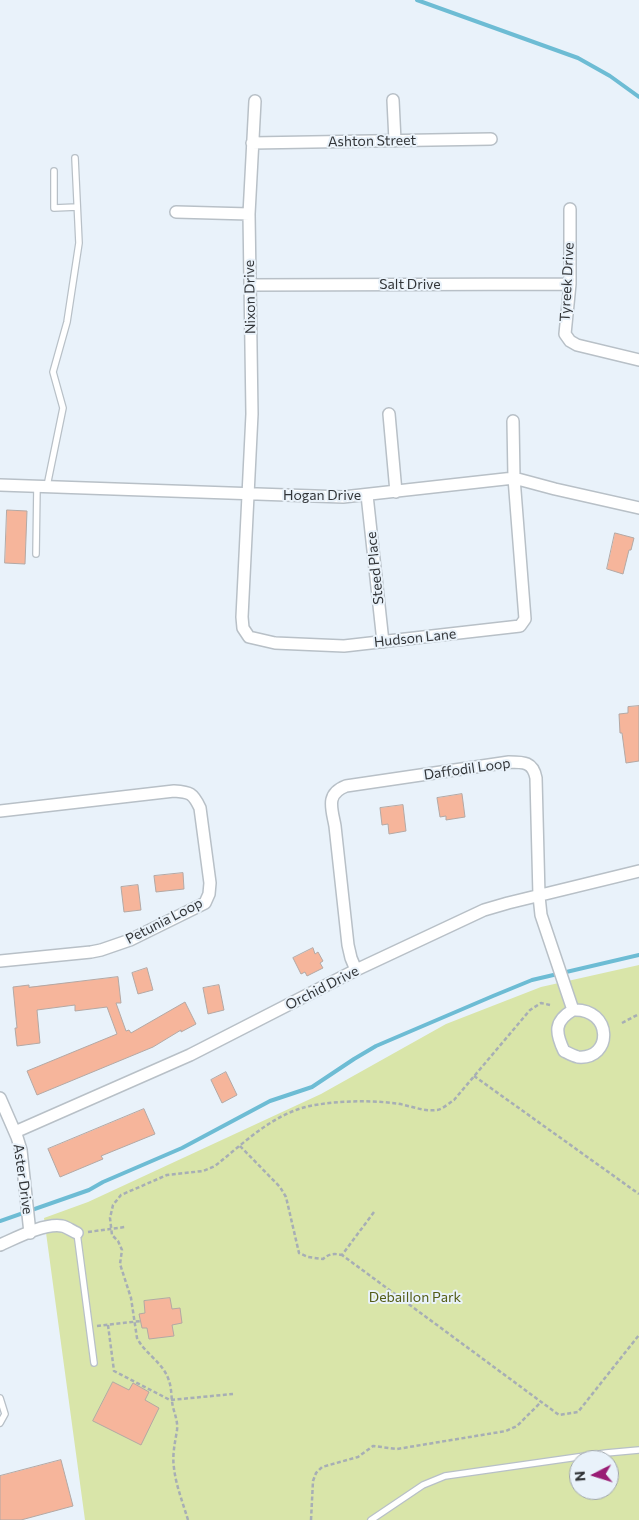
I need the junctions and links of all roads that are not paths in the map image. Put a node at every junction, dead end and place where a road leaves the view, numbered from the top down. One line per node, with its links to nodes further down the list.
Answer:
1 (393, 100): 4 (street)
2 (255, 101): 5 (street, Nixon Drive)
3 (491, 139): 4 (street, Ashton Street)
4 (395, 140): 5 (street, Ashton Street)
5 (252, 143): 11 (street, Nixon Drive)
6 (75, 158): 8 (lane)
7 (54, 171): 8 (lane)
8 (78, 207): 19 (lane)
9 (570, 209): 12 (street, Tyreek Drive)
10 (176, 212): 11 (street)
11 (249, 214): 13 (street, Nixon Drive)
12 (570, 284): 13 (street, Salt Drive); 14 (street, Tyreek Drive)
13 (250, 285): 21 (street, Nixon Drive)
14 (639, 360)
15 (389, 414): 20 (street)
16 (513, 422): 17 (street, Hudson Lane)
17 (514, 478): 20 (street, Hogan Drive); 23 (street, Hogan Drive); 25 (street, Hudson Lane)
18 (0, 485): 19 (street, Hogan Drive)
19 (42, 486): 21 (street, Hogan Drive); 24 (lane)
20 (396, 492): 22 (street, Hogan Drive)
21 (249, 494): 22 (street, Hogan Drive); 25 (street, Hudson Lane)
22 (367, 495): 25 (street, Steed Place)
23 (639, 508)
24 (36, 554)
25 (383, 642)
26 (0, 811): 29 (street, Petunia Loop)
27 (639, 871): 28 (street, Orchid Drive)
28 (539, 896): 30 (street, Orchid Drive); 30 (street, Daffodil Loop); 31 (street, Daffodil Loop)
29 (0, 961)
30 (356, 970): 33 (street, Orchid Drive)
31 (573, 1010): 31 (street)
32 (0, 1098): 33 (street, Aster Drive)
33 (15, 1132): 34 (street, Aster Drive)
34 (30, 1232): 35 (street, Aster Drive); 36 (street, Aster Drive)
35 (77, 1233): 37 (lane)
36 (0, 1245)
37 (94, 1363)
38 (0, 1398): 39 (lane)
39 (0, 1423)
40 (639, 1450): 41 (lane)
41 (371, 1520)

